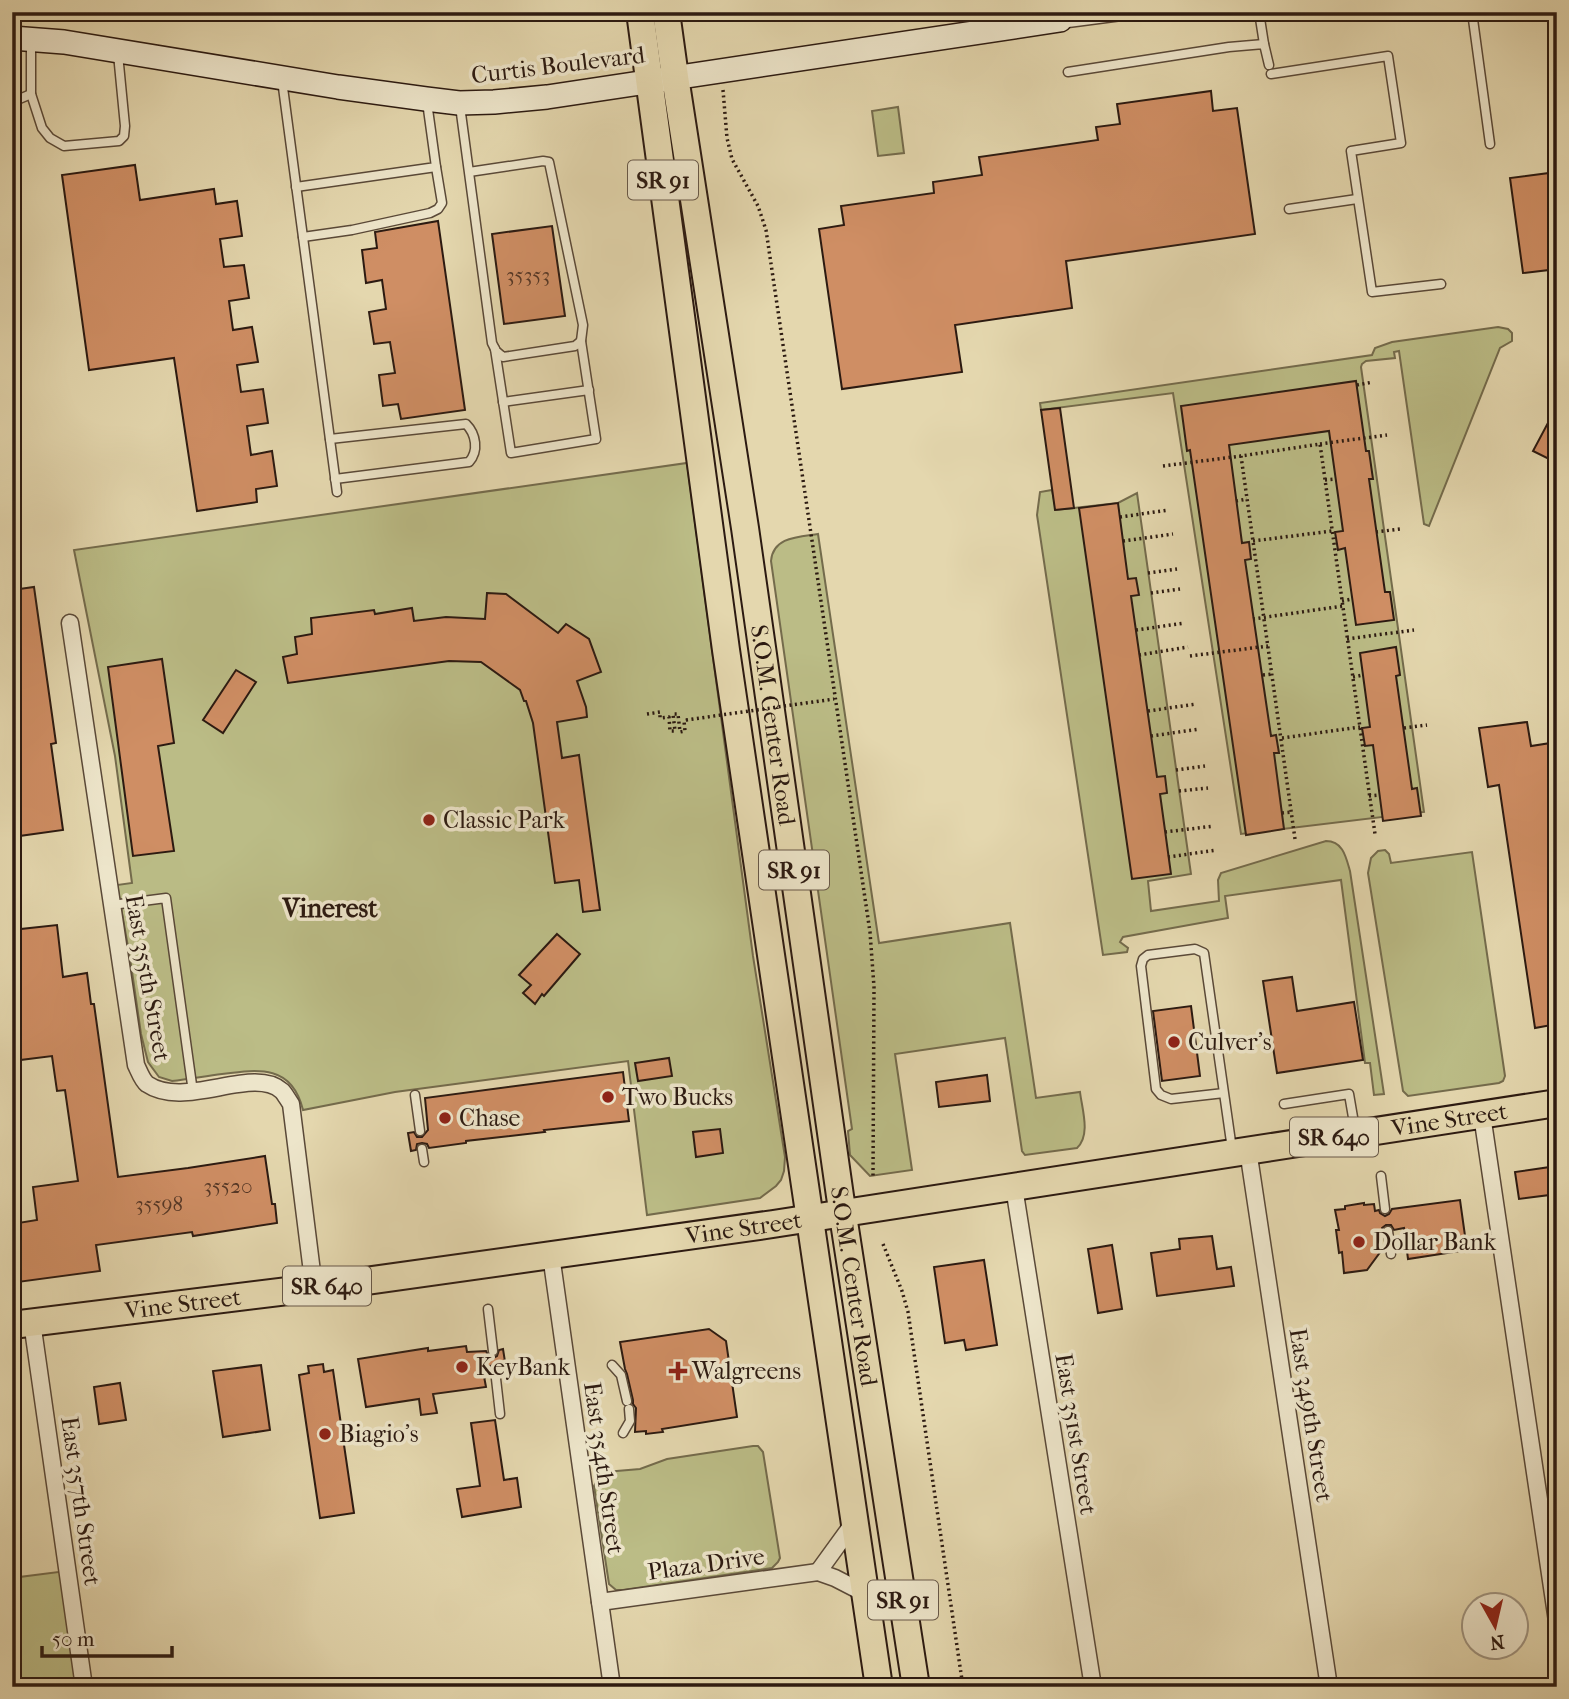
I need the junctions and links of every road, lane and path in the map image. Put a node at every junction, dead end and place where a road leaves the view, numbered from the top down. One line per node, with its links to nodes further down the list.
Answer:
1 (640, 12): 15 (main road, S.O.M. Center Road / SR 91)
2 (666, 12): 15 (main road, S.O.M. Center Road / SR 91)
3 (1121, 12): 6 (street)
4 (1259, 12): 8 (lane)
5 (1472, 12): 20 (lane)
6 (1060, 16): 11 (street, Curtis Boulevard)
7 (22, 39): 9 (street, Curtis Boulevard); 16 (lane)
8 (1264, 44): 10 (lane); 12 (lane)
9 (118, 51): 14 (street, Curtis Boulevard); 16 (lane)
10 (1269, 65)
11 (721, 71): 15 (street, Curtis Boulevard); 74 (path)
12 (1068, 72)
13 (1271, 74): 24 (lane)
14 (281, 77): 17 (street, Curtis Boulevard); 23 (lane)
15 (662, 79): 19 (street, Curtis Boulevard); 114 (main road, S.O.M. Center Road / SR 91); 115 (main road, S.O.M. Center Road / SR 91)
16 (31, 94): 18 (lane)
17 (426, 99): 19 (street, Curtis Boulevard); 21 (lane)
18 (12, 100)
19 (459, 103): 22 (lane)
20 (1490, 144)
21 (436, 167): 23 (lane); 26 (lane)
22 (469, 172): 28 (lane); 29 (lane)
23 (296, 187): 26 (lane)
24 (1357, 199): 25 (lane); 27 (lane)
25 (1289, 209)
26 (303, 237): 35 (lane)
27 (1441, 284)
28 (582, 341): 29 (lane); 32 (lane)
29 (495, 348): 33 (lane)
30 (1373, 382): 31 (path)
31 (1357, 385)
32 (589, 390): 33 (lane); 33 (lane)
33 (503, 402)
34 (1387, 435): 36 (path)
35 (330, 439): 39 (lane); 39 (lane)
36 (1320, 444): 37 (path); 41 (path)
37 (1241, 456): 38 (path); 43 (path)
38 (1163, 466)
39 (335, 479): 42 (lane)
40 (1336, 479): 41 (path)
41 (1325, 480): 48 (path)
42 (337, 492)
43 (1247, 499): 44 (path); 52 (path)
44 (1236, 501)
45 (1169, 510): 46 (path)
46 (1120, 517)
47 (1400, 529): 49 (path)
48 (1332, 531): 52 (path); 58 (path)
49 (1377, 533)
50 (1172, 534): 51 (path)
51 (1123, 541)
52 (1253, 541): 59 (path)
53 (1177, 569): 54 (path)
54 (1148, 573)
55 (1180, 589): 56 (path)
56 (1151, 593)
57 (1352, 599): 58 (path)
58 (1342, 603): 59 (path); 65 (path)
59 (1264, 617): 60 (path); 66 (path)
60 (1253, 619)
61 (70, 623): 98 (street, East 355th Street)
62 (1185, 623): 64 (path)
63 (1414, 629): 65 (path)
64 (1136, 630)
65 (1347, 639): 73 (path)
66 (1268, 646): 69 (path); 70 (path)
67 (1188, 647): 68 (path)
68 (1139, 655)
69 (1190, 656)
70 (1272, 674): 71 (path); 83 (path)
71 (1263, 675)
72 (1363, 675): 73 (path)
73 (1353, 677): 79 (path)
74 (834, 699): 77 (path, bridge); 111 (path)
75 (1196, 704): 76 (path)
76 (1148, 710)
77 (647, 714)
78 (1427, 724): 80 (path)
79 (1360, 727): 83 (path); 89 (path)
80 (1404, 727)
81 (1200, 729): 82 (path)
82 (1151, 736)
83 (1281, 738): 90 (path)
84 (1205, 766): 85 (path)
85 (1176, 770)
86 (1208, 788): 87 (path)
87 (1179, 791)
88 (1380, 795): 89 (path)
89 (1369, 796): 94 (path)
90 (1292, 812): 91 (path); 95 (path)
91 (1282, 813)
92 (1214, 825): 93 (path)
93 (1165, 832)
94 (1374, 834)
95 (1295, 839)
96 (1217, 850): 97 (path)
97 (1168, 858)
98 (112, 905): 99 (street, East 355th Street); 99 (lane)
99 (193, 1092): 120 (street, East 355th Street)
100 (1224, 1093): 100 (lane); 108 (lane)
101 (415, 1096): 105 (lane)
102 (1557, 1103): 104 (main road, Vine Street / SR 640)
103 (1284, 1104): 106 (lane)
104 (1482, 1115): 106 (main road, Vine Street / SR 640); 132 (street)
105 (420, 1131)
106 (1356, 1134): 108 (main road, Vine Street / SR 640)
107 (422, 1149): 109 (lane)
108 (1240, 1151): 112 (main road, Vine Street / SR 640); 139 (street, East 349th Street)
109 (424, 1162)
110 (1381, 1176): 113 (lane)
111 (873, 1178)
112 (1014, 1187): 114 (main road, Vine Street / SR 640); 138 (street, East 351st Street)
113 (1385, 1209)
114 (843, 1213): 115 (main road, Vine Street / SR 640); 136 (main road, S.O.M. Center Road / SR 91)
115 (809, 1218): 119 (main road, Vine Street / SR 640); 128 (main road, S.O.M. Center Road / SR 91)
116 (1388, 1231): 118 (lane)
117 (883, 1244): 137 (path)
118 (1391, 1254)
119 (551, 1255): 120 (main road, Vine Street / SR 640); 131 (street, East 354th Street)
120 (314, 1288): 122 (main road, Vine Street / SR 640)
121 (488, 1309): 123 (lane)
122 (22, 1324): 133 (street, East 357th Street)
123 (492, 1351)
124 (612, 1365): 127 (lane)
125 (495, 1370): 126 (lane)
126 (500, 1414)
127 (623, 1433)
128 (855, 1521): 129 (street); 130 (main road, S.O.M. Center Road / SR 91)
129 (818, 1572): 130 (street); 131 (street, Plaza Drive)
130 (866, 1594): 135 (main road, S.O.M. Center Road / SR 91)
131 (600, 1602): 134 (street, East 354th Street)
132 (1557, 1621)
133 (85, 1687)
134 (612, 1687)
135 (879, 1687)
136 (916, 1687)
137 (963, 1687)
138 (1093, 1687)
139 (1329, 1687)

